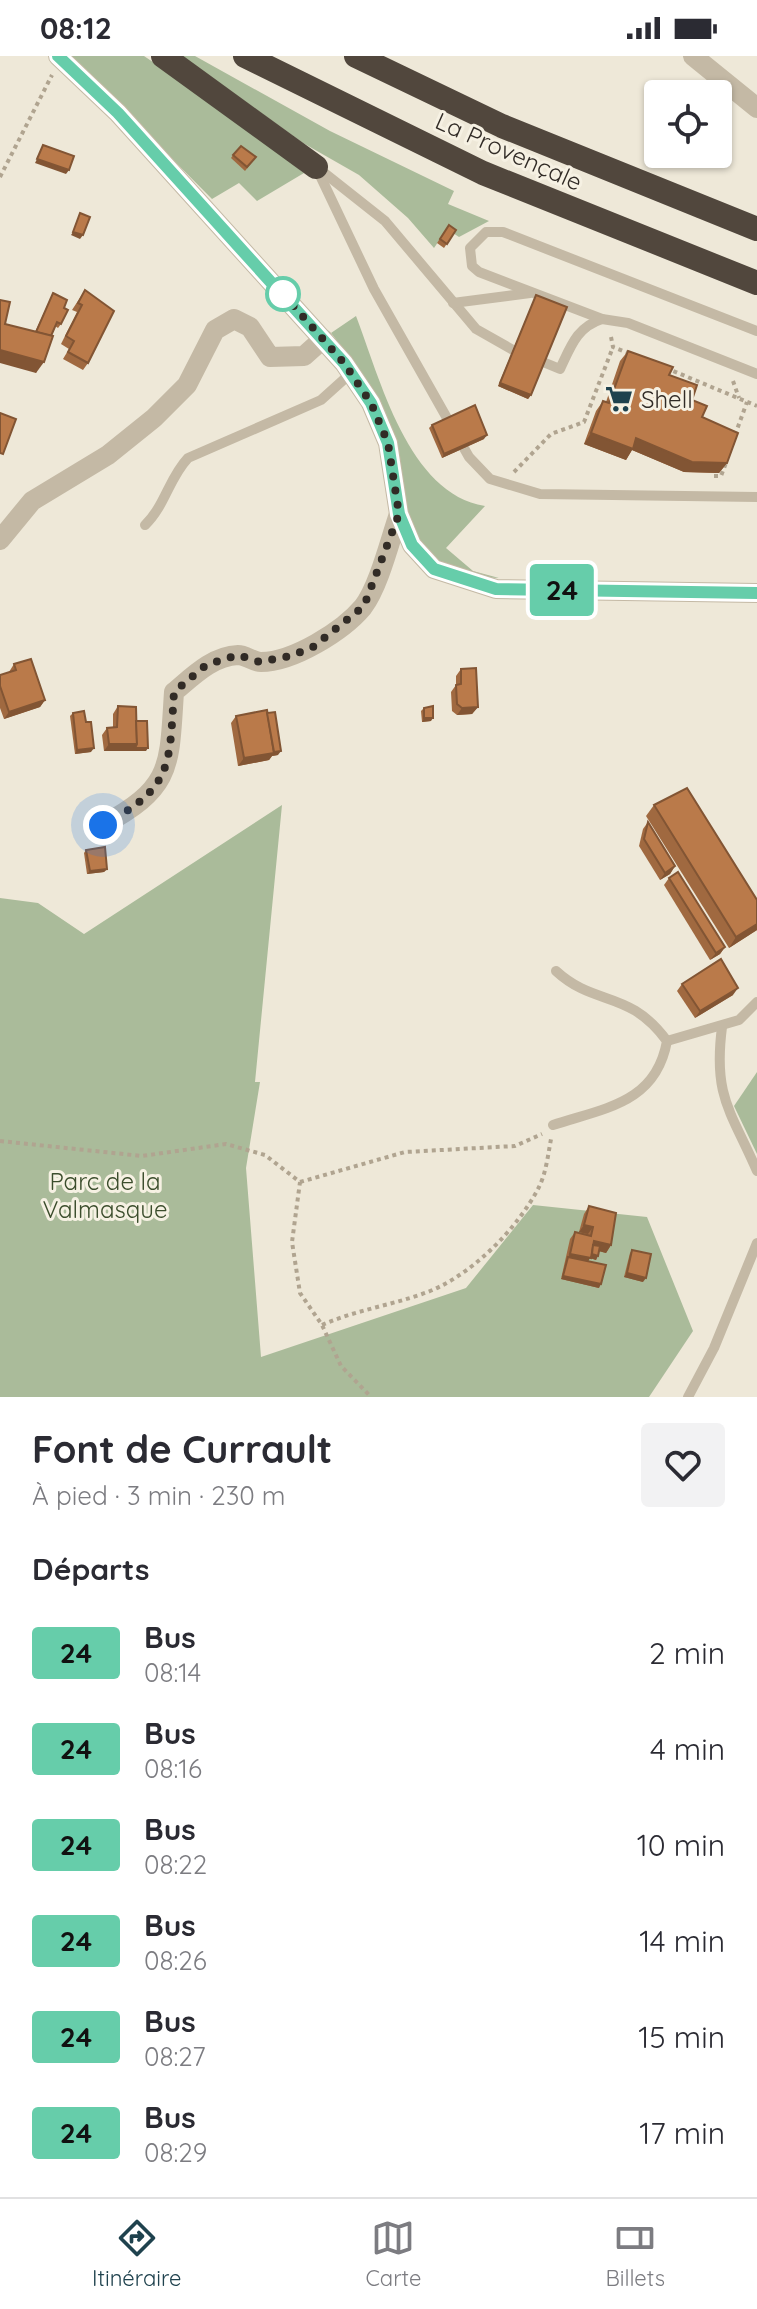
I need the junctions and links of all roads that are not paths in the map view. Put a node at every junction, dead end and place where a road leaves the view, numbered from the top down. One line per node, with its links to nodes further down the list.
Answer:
1 (163, 56): 7 (highway)
2 (245, 56): 11 (highway, La Provençale)
3 (356, 56): 8 (highway, La Provençale)
4 (693, 56): 6 (street)
5 (59, 57): 16 (street)
6 (757, 108)
7 (316, 167): 13 (lane); 21 (lane)
8 (609, 171): 9 (highway); 10 (highway, La Provençale)
9 (757, 210)
10 (757, 229)
11 (757, 283)
12 (533, 293): 13 (lane); 14 (lane); 15 (lane)
13 (453, 303): 17 (lane)
14 (602, 319): 18 (lane); 20 (lane)
15 (757, 331)
16 (323, 339): 19 (street); 24 (street)
17 (513, 350)
18 (543, 362)
19 (351, 373): 22 (street); 23 (lane)
20 (757, 374)
21 (757, 497)
22 (399, 514): 25 (street); 26 (street)
23 (145, 525)
24 (0, 540)
25 (757, 593)
26 (103, 825)
27 (556, 971): 30 (lane)
28 (757, 1002): 29 (lane)
29 (722, 1027): 30 (lane); 32 (lane)
30 (667, 1041): 31 (lane)
31 (553, 1125)
32 (757, 1171)
33 (757, 1243): 34 (lane)
34 (688, 1397)

